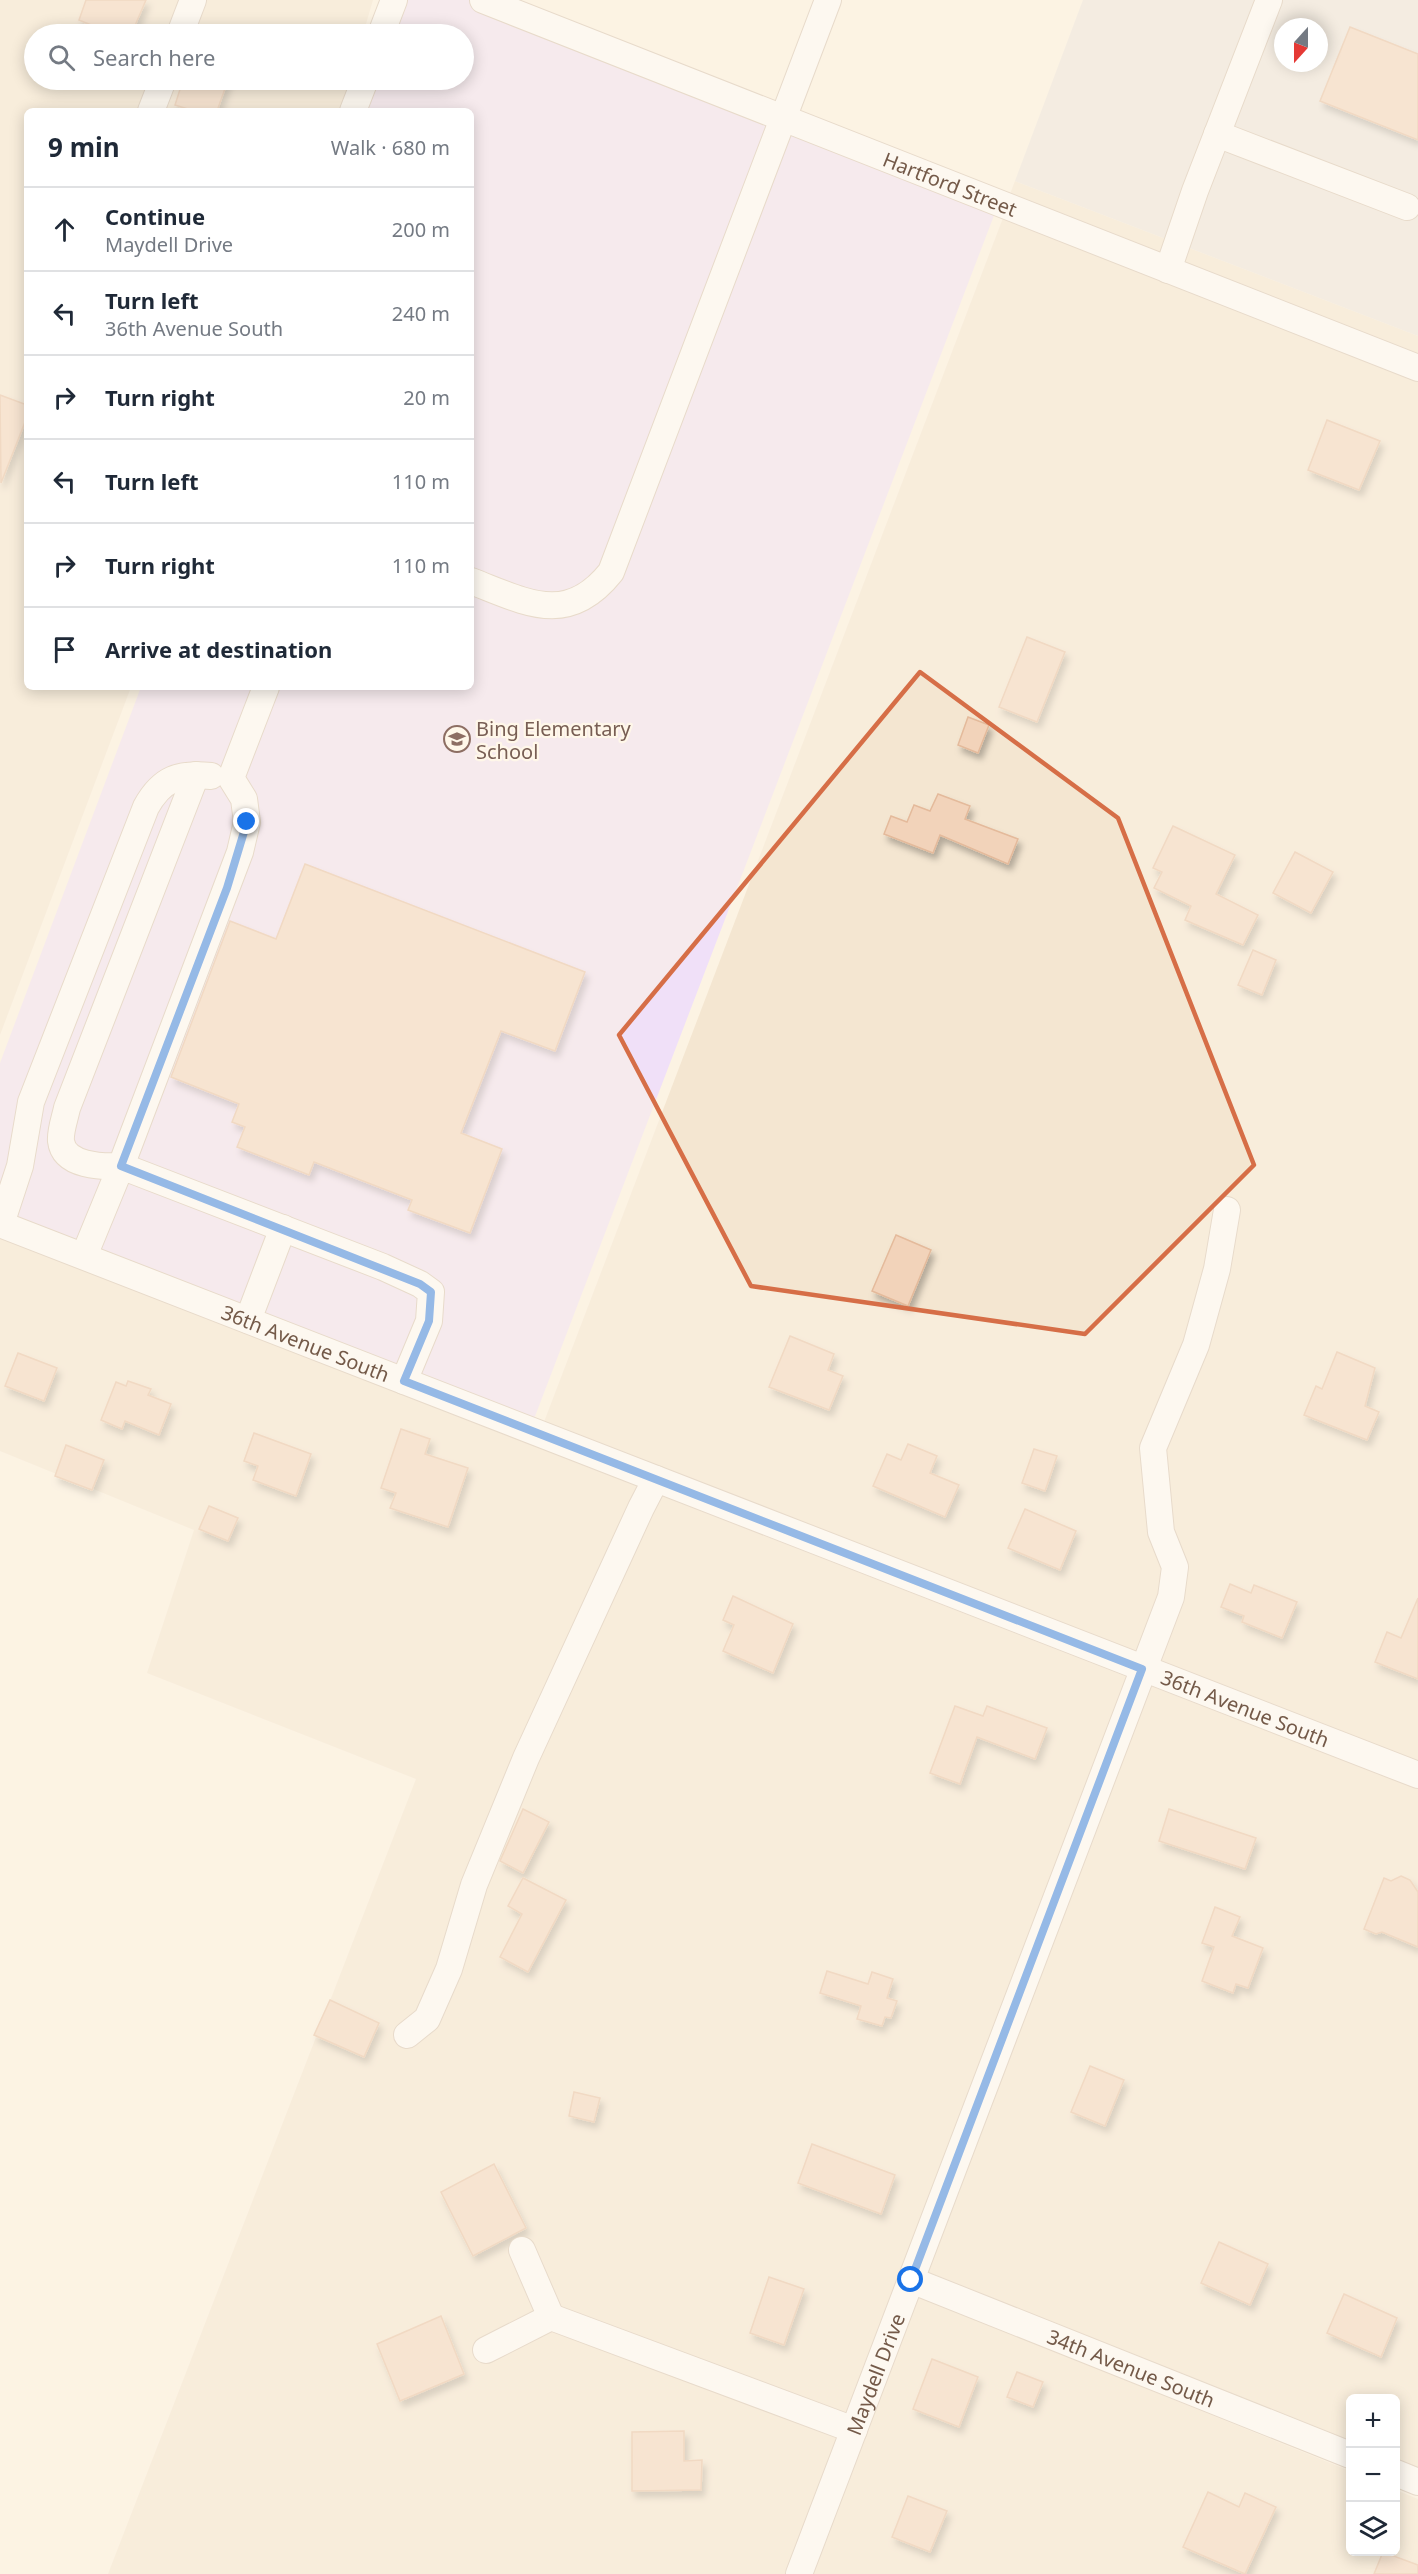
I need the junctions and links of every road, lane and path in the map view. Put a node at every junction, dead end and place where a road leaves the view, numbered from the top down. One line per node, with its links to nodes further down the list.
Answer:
1 (193, 0): 6 (street)
2 (394, 0): 7 (street)
3 (483, 0): 12 (street, Hartford Street)
4 (828, 0): 12 (street)
5 (1269, 0): 13 (street)
6 (184, 24)
7 (385, 24)
8 (159, 90): 10 (street)
9 (361, 90): 11 (street)
10 (152, 108)
11 (354, 108)
12 (784, 119): 15 (street, Hartford Street); 17 (street)
13 (1217, 134): 14 (street); 15 (street)
14 (1407, 207)
15 (1168, 270): 16 (street, Hartford Street)
16 (1418, 368)
17 (474, 582)
18 (265, 690): 20 (street)
19 (196, 775): 20 (street); 21 (street); 23 (street)
20 (231, 778): 21 (street)
21 (121, 1166): 24 (street); 25 (street)
22 (1227, 1210): 29 (street, Maydell Drive)
23 (1, 1224): 25 (street, 36th Avenue South)
24 (283, 1228): 26 (street); 27 (street)
25 (84, 1256): 26 (street, 36th Avenue South)
26 (248, 1320): 27 (street, 36th Avenue South)
27 (404, 1381): 28 (street, 36th Avenue South)
28 (656, 1479): 29 (street, 36th Avenue South); 31 (street)
29 (1142, 1669): 30 (street, 36th Avenue South); 33 (street, Maydell Drive)
30 (1418, 1775)
31 (407, 2035)
32 (522, 2250): 34 (street)
33 (911, 2280): 36 (street, Maydell Drive); 37 (street, 34th Avenue South)
34 (550, 2317): 35 (street); 36 (street)
35 (486, 2350)
36 (854, 2430): 40 (street, Maydell Drive)
37 (1346, 2453)
38 (1400, 2475): 39 (street)
39 (1418, 2482)
40 (799, 2574)

